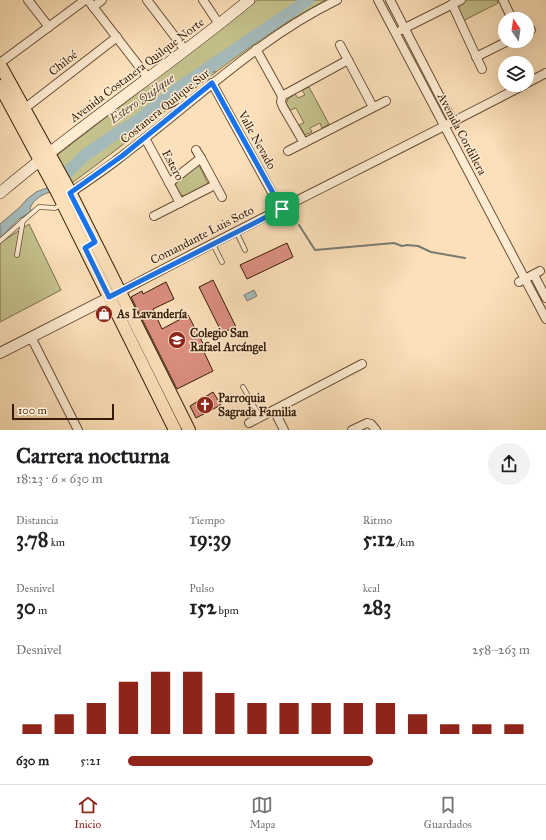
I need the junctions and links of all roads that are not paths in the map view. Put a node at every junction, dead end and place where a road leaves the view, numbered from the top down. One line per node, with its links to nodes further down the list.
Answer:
1 (28, 0): 16 (street)
2 (85, 0): 16 (street)
3 (102, 0): 12 (street)
4 (147, 0): 22 (street)
5 (203, 0): 15 (street)
6 (249, 0): 15 (main road, Avenida Costanera Quilque Norte)
7 (337, 0): 23 (street, Costanera Quilque Sur)
8 (378, 0): 18 (street, Avenida Cordillera)
9 (390, 0): 17 (street, Avenida Cordillera)
10 (460, 0): 13 (street)
11 (503, 0): 14 (street)
12 (91, 3): 19 (street)
13 (452, 4): 17 (street); 24 (street)
14 (509, 12)
15 (219, 24): 22 (main road, Avenida Costanera Quilque Norte)
16 (49, 27): 26 (street)
17 (405, 28): 18 (street); 38 (street, Avenida Cordillera)
18 (395, 33): 39 (street, Avenida Cordillera)
19 (117, 37): 29 (street); 37 (street, Chiloé)
20 (340, 45): 25 (street)
21 (498, 46): 24 (street)
22 (185, 50): 29 (main road, Avenida Costanera Quilque Norte)
23 (256, 50): 31 (street, Costanera Quilque Sur); 34 (street)
24 (476, 57): 27 (street)
25 (348, 60): 34 (street); 36 (street)
26 (0, 64): 37 (main road)
27 (482, 69)
28 (546, 73): 30 (street)
29 (148, 78): 44 (main road, Avenida Costanera Quilque Norte)
30 (534, 79)
31 (212, 83): 40 (street, Costanera Quilque Sur); 52 (street, Valle Nevado)
32 (511, 92): 38 (street, Comandante Luis Soto)
33 (2, 94): 44 (main road)
34 (282, 96): 41 (street)
35 (386, 101): 36 (street)
36 (373, 107): 41 (street)
37 (24, 108): 44 (main road)
38 (453, 122): 39 (street, Comandante Luis Soto)
39 (444, 127): 52 (street, Comandante Luis Soto); 61 (street, Avenida Cordillera)
40 (145, 138): 46 (street, Estero); 49 (street, Costanera Quilque Sur)
41 (304, 143): 43 (street)
42 (196, 150): 45 (street)
43 (288, 151)
44 (44, 156): 48 (main road, Avenida Costanera Quilque Norte); 49 (main road)
45 (201, 158): 46 (street); 47 (street)
46 (169, 182): 51 (street, Estero)
47 (215, 185): 50 (street); 51 (street)
48 (0, 193)
49 (65, 195): 54 (lane); 62 (main road)
50 (222, 198)
51 (180, 203): 53 (street)
52 (282, 209): 55 (street, Comandante Luis Soto)
53 (154, 216)
54 (24, 220): 56 (lane); 59 (lane)
55 (236, 232): 57 (street, Comandante Luis Soto); 58 (lane)
56 (0, 241)
57 (213, 243): 60 (lane); 62 (street, Comandante Luis Soto)
58 (245, 250)
59 (17, 255)
60 (222, 262)
61 (522, 280): 63 (street); 64 (street, Avenida Cordillera)
62 (115, 295): 65 (street, Comandante Luis Soto); 73 (main road); 74 (main road)
63 (546, 298)
64 (546, 319)
65 (31, 337): 66 (street, Comandante Luis Soto); 72 (street)
66 (0, 353)
67 (362, 364): 69 (street)
68 (243, 387): 70 (lane)
69 (274, 410): 70 (street); 75 (street)
70 (260, 417): 71 (street)
71 (249, 423)
72 (78, 430)
73 (175, 430)
74 (189, 430)
75 (284, 430)
76 (352, 430): 77 (street)
77 (376, 430)

